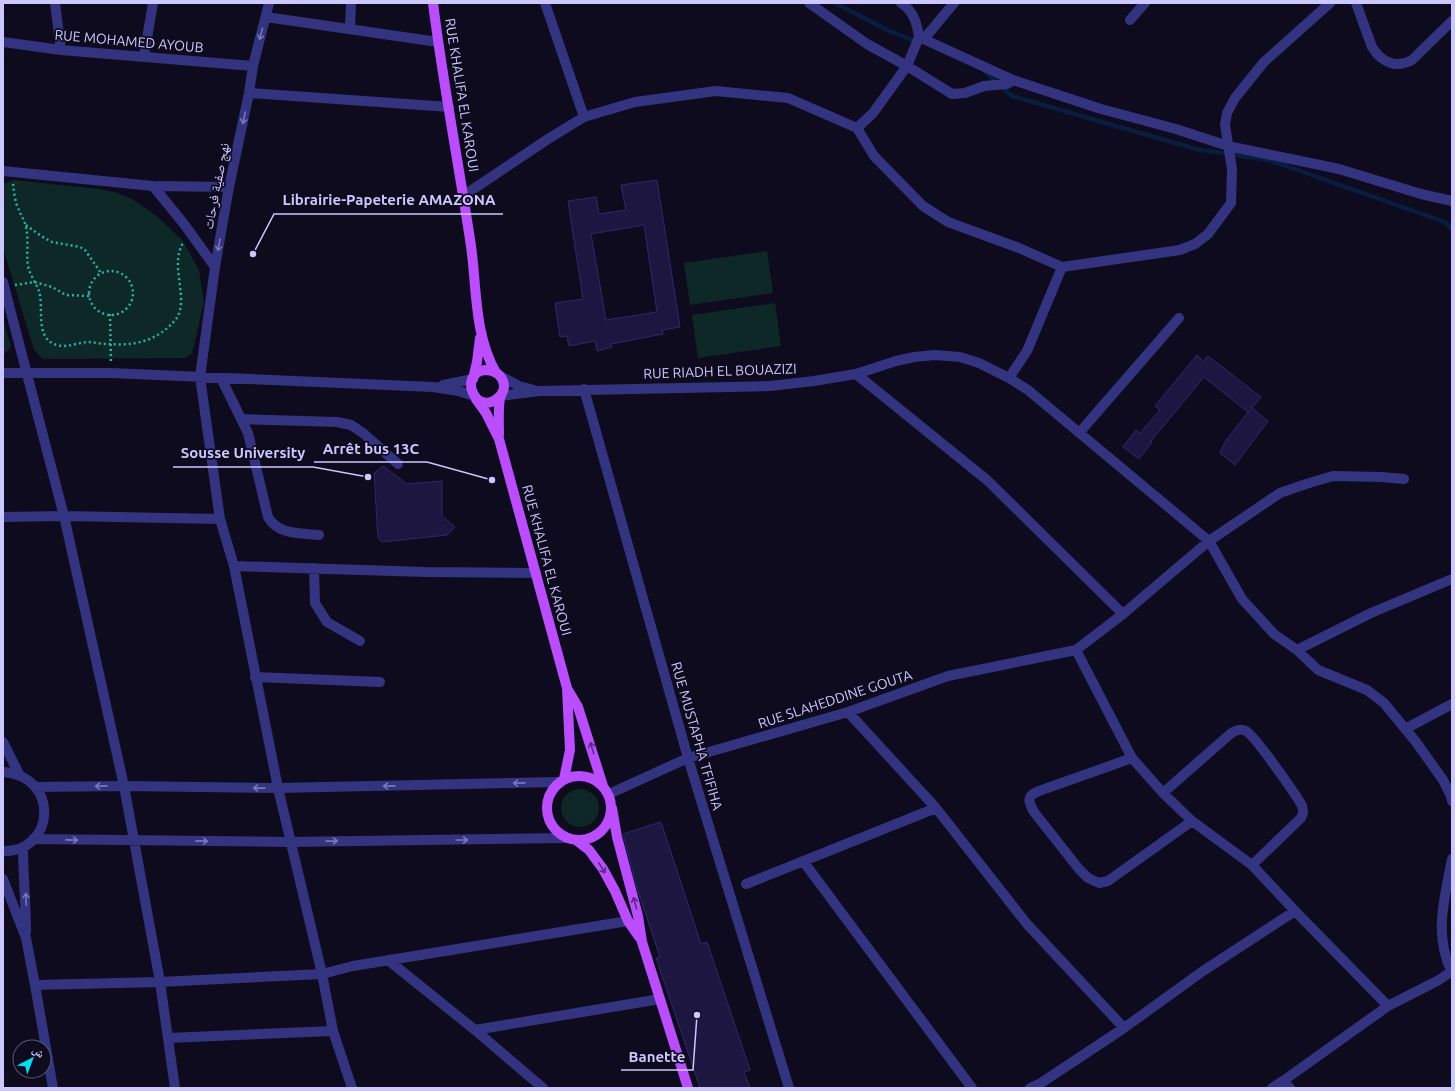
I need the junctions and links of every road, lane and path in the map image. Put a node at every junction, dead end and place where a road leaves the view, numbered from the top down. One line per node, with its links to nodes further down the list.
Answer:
1 (55, 3): 20 (street)
2 (153, 3): 21 (street)
3 (269, 3): 13 (street, نهج صفية فرحات)
4 (351, 3): 16 (street)
5 (434, 3): 19 (main road, RUE KHALIFA EL KAROUI)
6 (545, 3): 27 (street)
7 (809, 3): 23 (street)
8 (902, 3): 17 (street)
9 (954, 3): 17 (street)
10 (1145, 3): 14 (street)
11 (1330, 3): 29 (street)
12 (1356, 3): 15 (street)
13 (266, 17): 16 (street); 22 (street, نهج صفية فرحات, one-way to 22)
14 (1130, 20)
15 (1452, 21)
16 (350, 29): 19 (street)
17 (922, 38): 23 (street); 24 (street)
18 (3, 42): 20 (street, RUE MOHAMED AYOUB)
19 (438, 42): 26 (main road, RUE KHALIFA EL KAROUI)
20 (61, 50): 21 (street, RUE MOHAMED AYOUB)
21 (144, 56): 22 (street, RUE MOHAMED AYOUB)
22 (253, 66): 25 (street, نهج صفية فرحات)
23 (908, 66): 24 (street); 28 (street)
24 (1013, 80): 29 (street)
25 (249, 94): 26 (street); 32 (street, نهج صفية فرحات, one-way to 32)
26 (449, 107): 33 (main road, RUE KHALIFA EL KAROUI)
27 (584, 117): 28 (street); 33 (street)
28 (858, 128): 38 (street)
29 (1228, 146): 34 (street); 38 (street)
30 (8, 171): 31 (street); 35 (path)
31 (153, 186): 32 (street); 36 (street)
32 (229, 187): 37 (street, نهج صفية فرحات, one-way to 37)
33 (463, 196): 45 (main road, RUE KHALIFA EL KAROUI)
34 (1452, 201)
35 (26, 225): 39 (path); 40 (path)
36 (190, 232): 37 (street); 46 (path)
37 (215, 267): 52 (street, نهج صفية فرحات)
38 (1062, 268): 54 (street)
39 (101, 273): 42 (path); 43 (path)
40 (34, 282): 41 (path); 42 (path); 46 (path)
41 (4, 285): 47 (street)
42 (89, 296): 43 (path)
43 (110, 314): 46 (path)
44 (1179, 318): 62 (street)
45 (480, 334): 50 (main road, RUE KHALIFA EL KAROUI); 55 (main road, RUE KHALIFA EL KAROUI)
46 (111, 344): 49 (path)
47 (26, 372): 48 (street); 49 (street); 66 (street)
48 (3, 373)
49 (111, 373): 52 (street)
50 (498, 374): 55 (main road); 58 (street, RUE RIADH EL BOUAZIZI); 59 (main road)
51 (856, 374): 54 (street, RUE RIADH EL BOUAZIZI); 57 (street, RUE RIADH EL BOUAZIZI); 75 (street)
52 (200, 377): 53 (street); 68 (street, نهج صفية فرحات)
53 (221, 378): 56 (street); 61 (street)
54 (1009, 378): 62 (street, RUE RIADH EL BOUAZIZI)
55 (473, 379): 56 (street); 60 (main road)
56 (433, 387): 60 (street)
57 (584, 389): 58 (street, RUE RIADH EL BOUAZIZI); 86 (street, RUE MUSTAPHA TFIFIHA)
58 (540, 391): 59 (street, RUE RIADH EL BOUAZIZI)
59 (500, 396): 60 (main road); 63 (main road, RUE KHALIFA EL KAROUI)
60 (475, 397): 63 (main road, RUE KHALIFA EL KAROUI)
61 (241, 419): 64 (street); 69 (street)
62 (1079, 433): 70 (street, RUE RIADH EL BOUAZIZI)
63 (499, 439): 73 (main road, RUE KHALIFA EL KAROUI)
64 (398, 464)
65 (1404, 479): 70 (street)
66 (64, 516): 67 (street); 68 (street); 91 (street)
67 (3, 517)
68 (220, 519): 71 (street, نهج صفية فرحات)
69 (319, 535)
70 (1209, 541): 75 (street); 78 (street)
71 (234, 566): 72 (street); 79 (street, نهج صفية فرحات)
72 (314, 568): 73 (street); 76 (street)
73 (536, 573): 81 (main road, RUE KHALIFA EL KAROUI)
74 (1452, 579): 78 (street)
75 (1123, 614): 77 (street)
76 (360, 641)
77 (1076, 650): 83 (street, RUE SLAHEDDINE GOUTA); 87 (street)
78 (1297, 650): 84 (street)
79 (255, 677): 80 (street); 93 (street, نهج صفية فرحات)
80 (380, 682)
81 (567, 688): 90 (main road, RUE KHALIFA EL KAROUI); 94 (main road, RUE KHALIFA EL KAROUI, one-way to 81)
82 (1452, 704): 84 (street)
83 (848, 712): 86 (street, RUE SLAHEDDINE GOUTA); 98 (street)
84 (1405, 729): 96 (street)
85 (3, 742): 89 (street)
86 (688, 758): 94 (street, RUE SLAHEDDINE GOUTA); 133 (street, RUE MUSTAPHA TFIFIHA)
87 (1132, 758): 95 (street); 99 (street)
88 (3, 772): 89 (street)
89 (19, 774): 92 (street)
90 (561, 781): 93 (street, one-way to 93); 94 (main road); 100 (main road)
91 (124, 786): 92 (street, one-way to 92); 93 (street, one-way to 91); 102 (street)
92 (36, 787): 101 (street)
93 (278, 788): 103 (street, نهج صفية فرحات)
94 (606, 790): 97 (main road)
95 (1163, 793): 99 (street); 108 (street)
96 (1452, 801)
97 (612, 808): 100 (main road); 114 (main road, one-way to 97)
98 (936, 808): 107 (street); 122 (street)
99 (1192, 821): 108 (street)
100 (571, 839): 103 (street, one-way to 100); 112 (main road, one-way to 112)
101 (33, 840): 102 (street, one-way to 102); 104 (street)
102 (134, 840): 103 (street, one-way to 103); 118 (street)
103 (290, 842): 117 (street, نهج صفية فرحات)
104 (23, 847): 105 (street); 113 (street, one-way to 104)
105 (3, 852)
106 (1452, 859): 116 (street)
107 (803, 861): 110 (street); 134 (street)
108 (1252, 865): 111 (street)
109 (3, 879): 113 (street)
110 (746, 884)
111 (1295, 911): 121 (street); 122 (street)
112 (628, 920): 114 (main road); 115 (street)
113 (26, 938): 119 (street)
114 (642, 942): 120 (main road)
115 (388, 960): 117 (street); 124 (street)
116 (1452, 971): 121 (street)
117 (322, 974): 118 (street); 123 (street, نهج صفية فرحات)
118 (160, 982): 119 (street); 125 (street)
119 (35, 985): 128 (street)
120 (660, 998): 124 (street); 132 (main road)
121 (1388, 1006): 127 (street)
122 (1124, 1028): 126 (street)
123 (334, 1030): 125 (street); 130 (street, نهج صفية فرحات)
124 (475, 1030): 131 (street)
125 (168, 1038): 129 (street)
126 (1043, 1085): 135 (street)
127 (1287, 1085): 136 (street)
128 (52, 1088)
129 (174, 1088)
130 (352, 1088)
131 (543, 1088)
132 (688, 1088)
133 (789, 1088)
134 (972, 1088)
135 (1030, 1088)
136 (1272, 1088)

